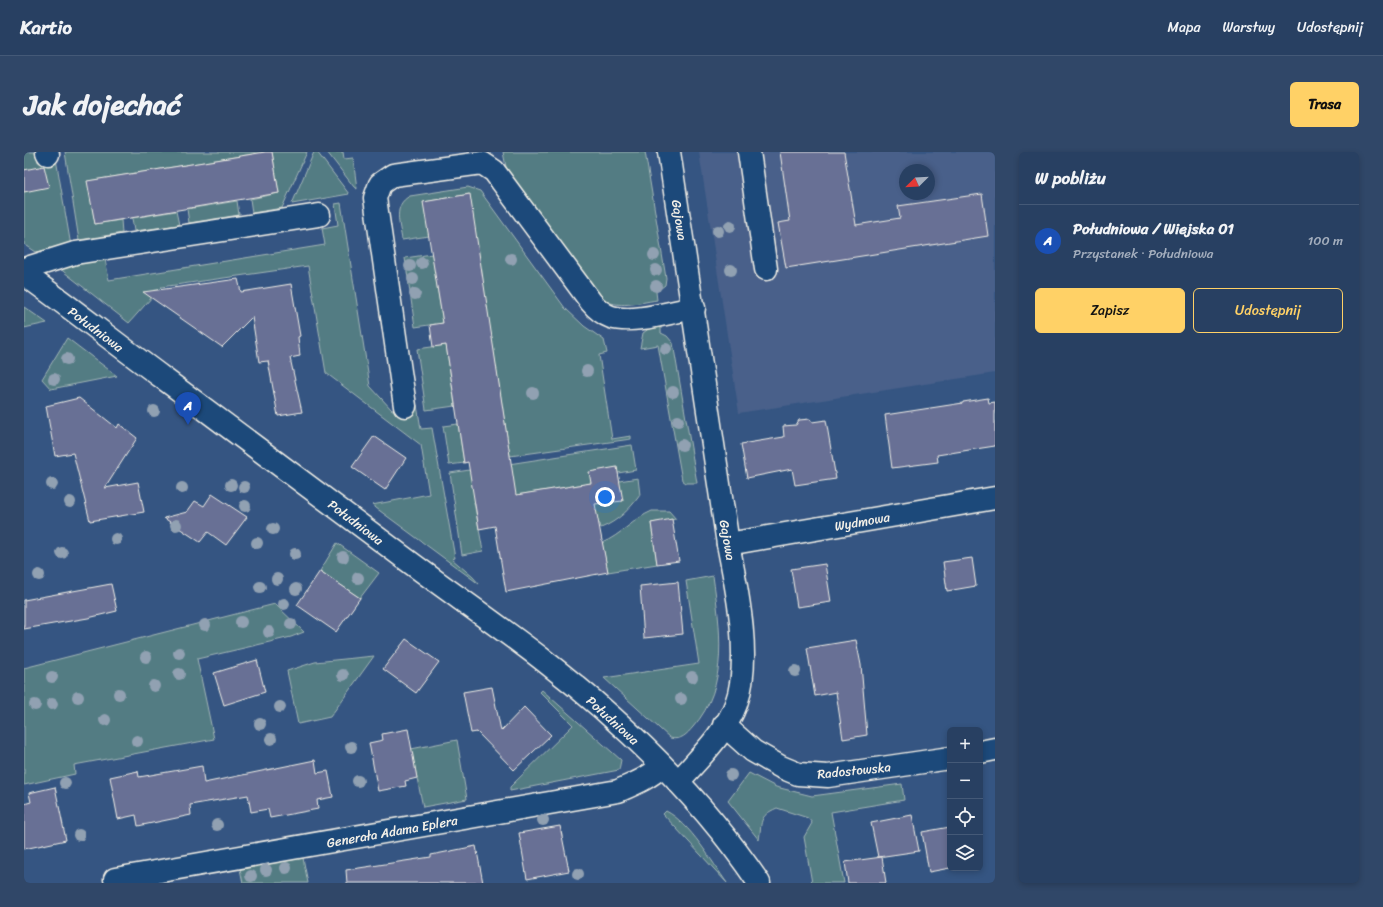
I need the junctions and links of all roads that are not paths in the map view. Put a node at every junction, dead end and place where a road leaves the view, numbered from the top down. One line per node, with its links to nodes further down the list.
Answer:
1 (669, 152): 7 (street, Gajowa)
2 (749, 152): 5 (street)
3 (319, 215): 4 (street)
4 (24, 269)
5 (766, 269)
6 (24, 274): 15 (street, Południowa)
7 (694, 308): 8 (street); 10 (street, Gajowa)
8 (405, 406)
9 (995, 498): 10 (street, Wydmowa)
10 (728, 544): 11 (street, Gajowa)
11 (724, 725): 14 (street, Radostowska); 16 (street, Gajowa)
12 (995, 749): 13 (street)
13 (983, 751)
14 (947, 758)
15 (662, 766): 16 (street, Południowa); 17 (street, Generała Adama Eplera)
16 (678, 782): 18 (street)
17 (116, 879)
18 (759, 883)

